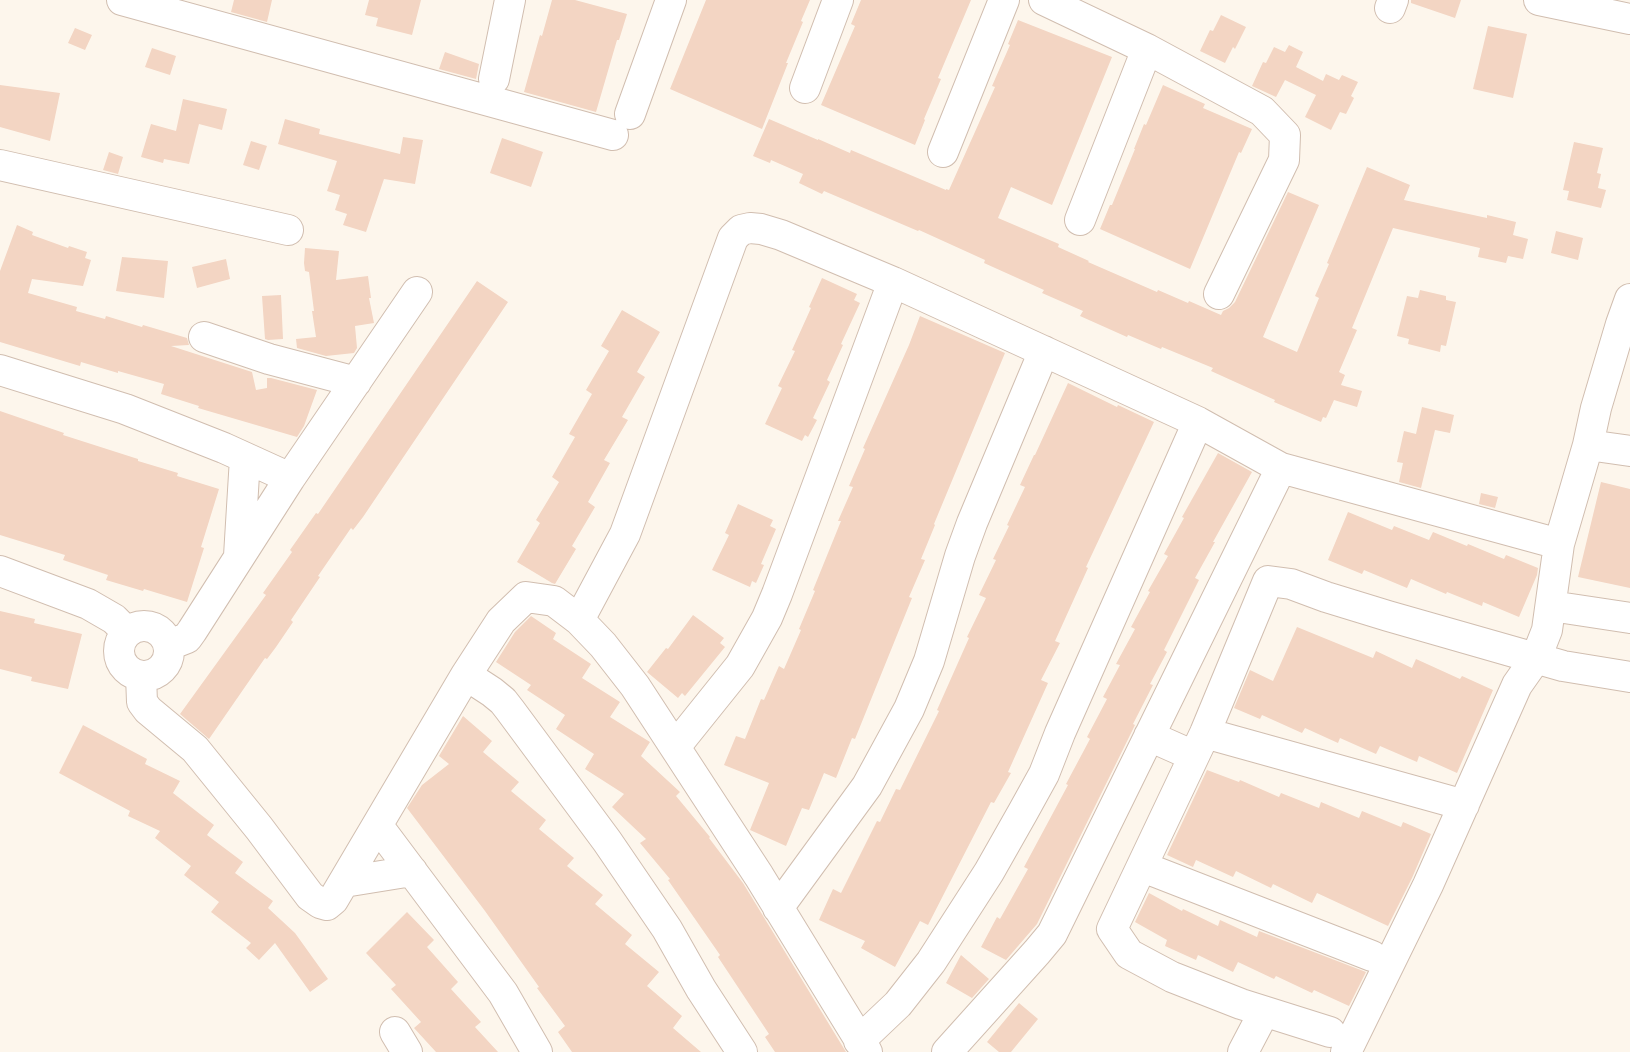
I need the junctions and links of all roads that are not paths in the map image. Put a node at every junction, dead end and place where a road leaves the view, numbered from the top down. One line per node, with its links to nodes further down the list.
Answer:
1 (122, 0): 8 (street)
2 (510, 0): 11 (street)
3 (671, 0): 8 (street)
4 (838, 0): 12 (street)
5 (1004, 0): 13 (street)
6 (1044, 0): 10 (street)
7 (1539, 0): 9 (street)
8 (189, 9)
9 (1630, 19)
10 (1147, 49): 15 (street); 19 (street)
11 (494, 79)
12 (806, 88)
13 (943, 152)
14 (0, 165): 16 (street)
15 (1080, 220)
16 (288, 230)
17 (893, 282): 22 (street); 36 (street); 45 (street)
18 (417, 292): 24 (street)
19 (1219, 294)
20 (1630, 299): 26 (street)
21 (204, 337): 24 (street)
22 (1044, 351): 25 (street); 51 (street)
23 (0, 370): 28 (street)
24 (355, 382): 30 (street)
25 (1198, 422): 29 (street); 55 (street)
26 (1588, 445): 27 (street); 31 (street)
27 (1630, 451)
28 (245, 458): 30 (street); 32 (street)
29 (1281, 468): 31 (street); 43 (street)
30 (290, 478): 32 (street)
31 (1559, 544): 34 (street)
32 (239, 558): 38 (street)
33 (0, 571): 37 (street)
34 (1551, 606): 35 (street); 39 (street)
35 (1630, 618)
36 (579, 620): 41 (street); 45 (street)
37 (127, 632): 38 (street); 40 (street)
38 (169, 645): 40 (street)
39 (1536, 657): 42 (street); 44 (street); 46 (street)
40 (141, 676): 50 (street)
41 (466, 676): 47 (street); 57 (street)
42 (1630, 677)
43 (1149, 736): 44 (street); 58 (street)
44 (1200, 744): 46 (street); 48 (street)
45 (675, 747): 51 (street)
46 (1464, 805): 54 (street)
47 (378, 826): 49 (street); 50 (street)
48 (1143, 866): 52 (street); 53 (street)
49 (412, 871): 50 (street); 56 (street)
50 (344, 882)
51 (778, 908): 55 (street)
52 (1372, 956)
53 (1264, 1012): 54 (street); 59 (street)
54 (1338, 1042)
55 (863, 1047)
56 (537, 1052)
57 (742, 1052)
58 (947, 1052)
59 (1243, 1052)

